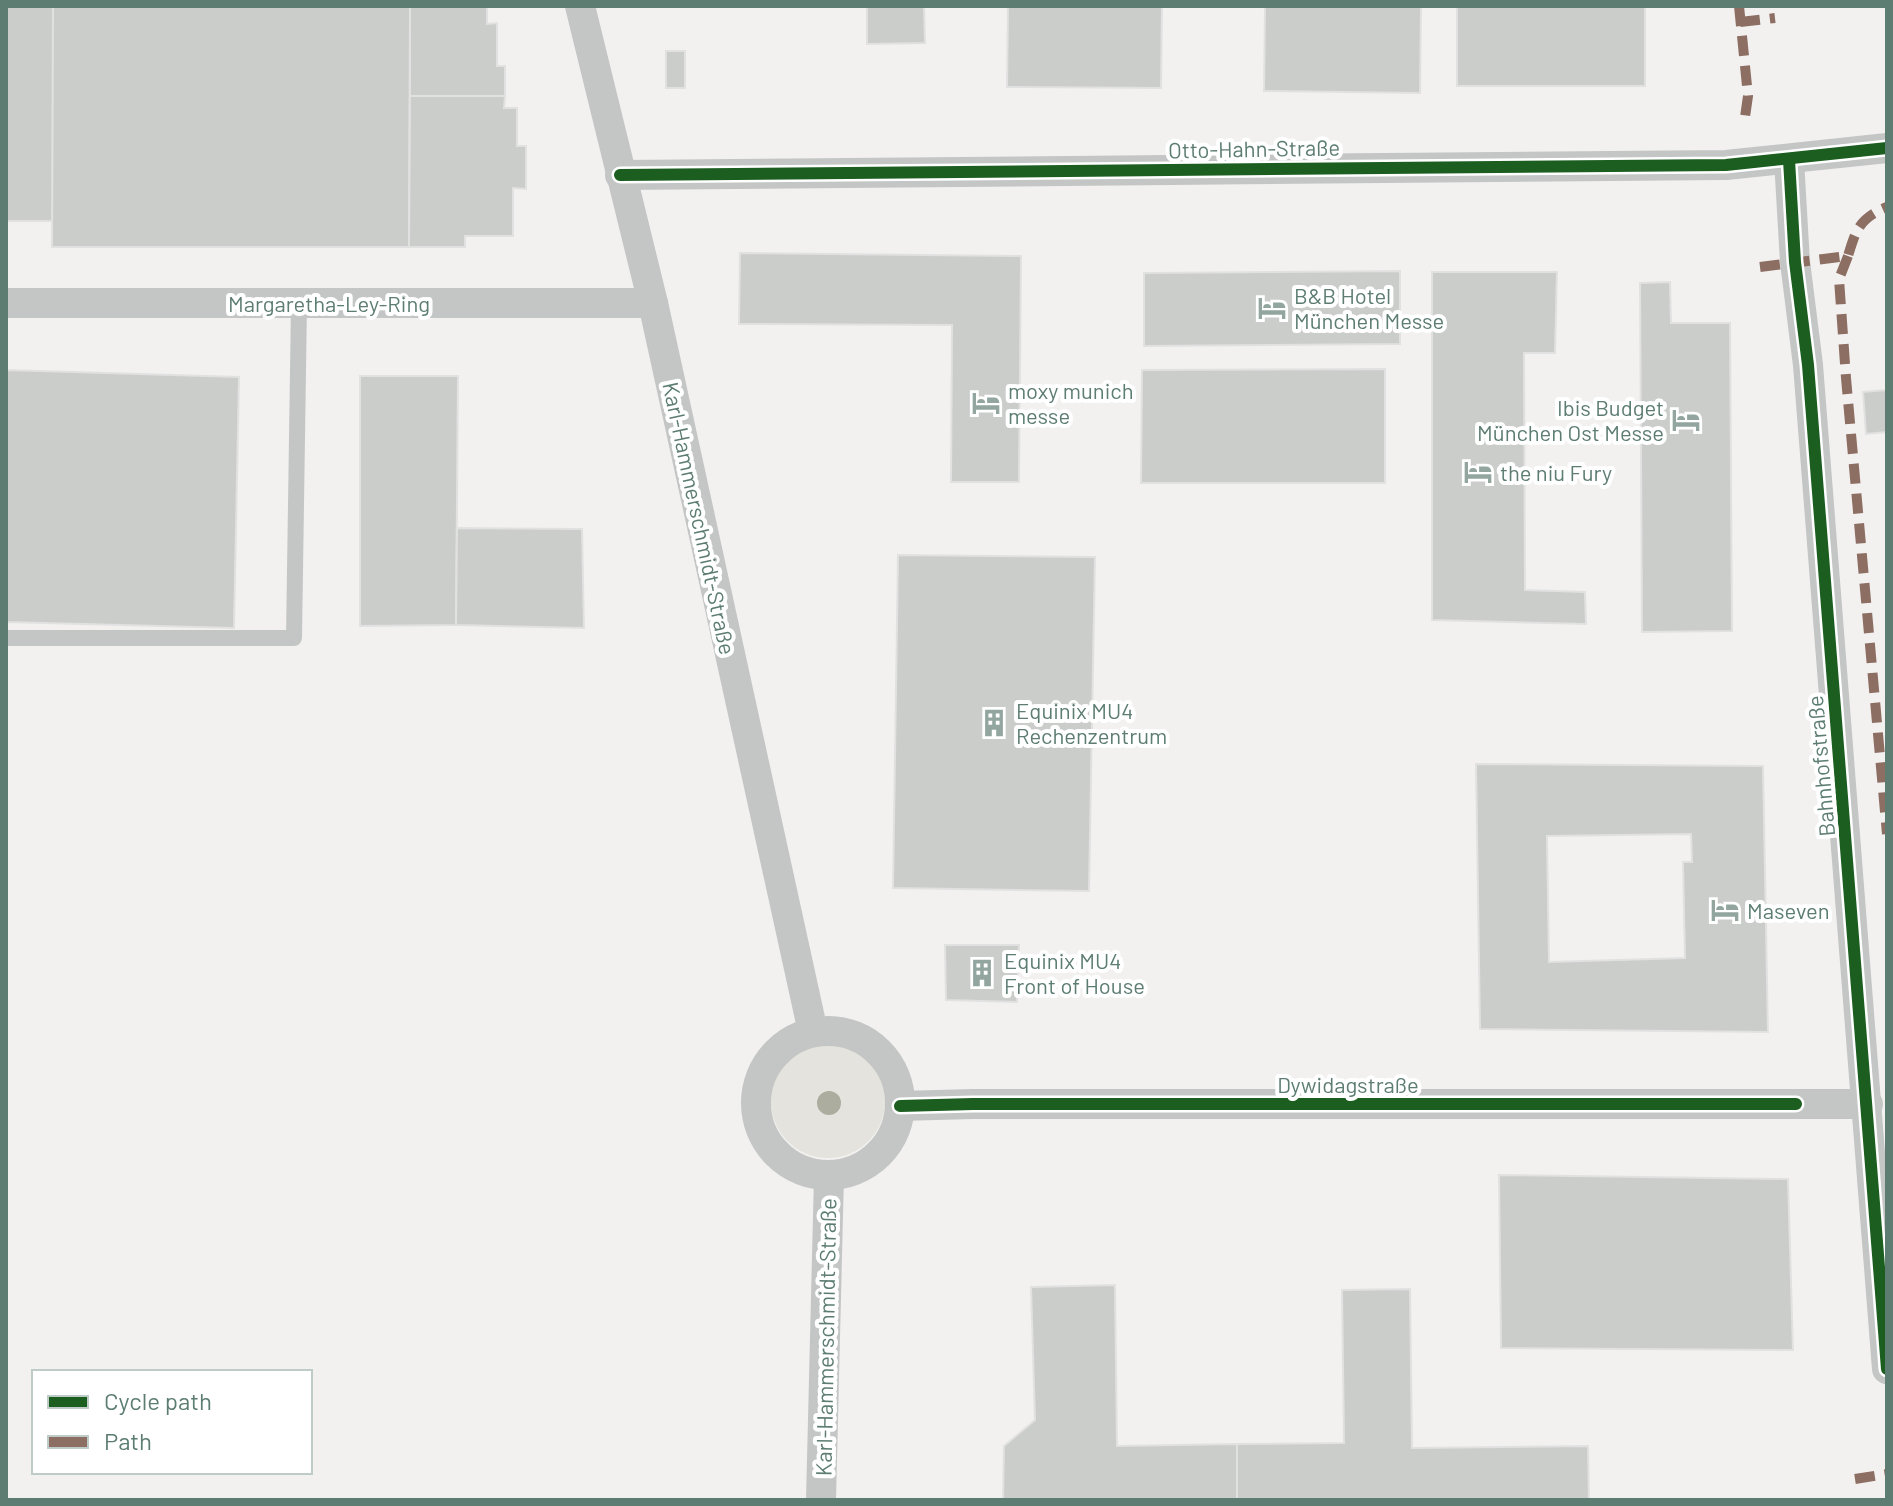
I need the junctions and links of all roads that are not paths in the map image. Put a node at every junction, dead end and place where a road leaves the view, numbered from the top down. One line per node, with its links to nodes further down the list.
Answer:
1 (580, 6): 4 (street, Karl-Hammerschmidt-Straße)
2 (1887, 148): 3 (street, Otto-Hahn-Straße)
3 (1789, 160): 4 (street, Otto-Hahn-Straße); 10 (street, Bahnhofstraße)
4 (620, 175): 6 (street, Karl-Hammerschmidt-Straße)
5 (6, 303): 7 (street, Margaretha-Ley-Ring)
6 (653, 303): 7 (street, Margaretha-Ley-Ring); 9 (street, Karl-Hammerschmidt-Straße)
7 (299, 304): 8 (lane)
8 (6, 638)
9 (813, 1032): 11 (street); 12 (street, Karl-Hammerschmidt-Straße)
10 (1868, 1104): 11 (street, Dywidagstraße); 13 (street, Bahnhofstraße)
11 (900, 1106): 12 (street, Karl-Hammerschmidt-Straße)
12 (829, 1175): 14 (street, Karl-Hammerschmidt-Straße)
13 (1887, 1369)
14 (821, 1500)

